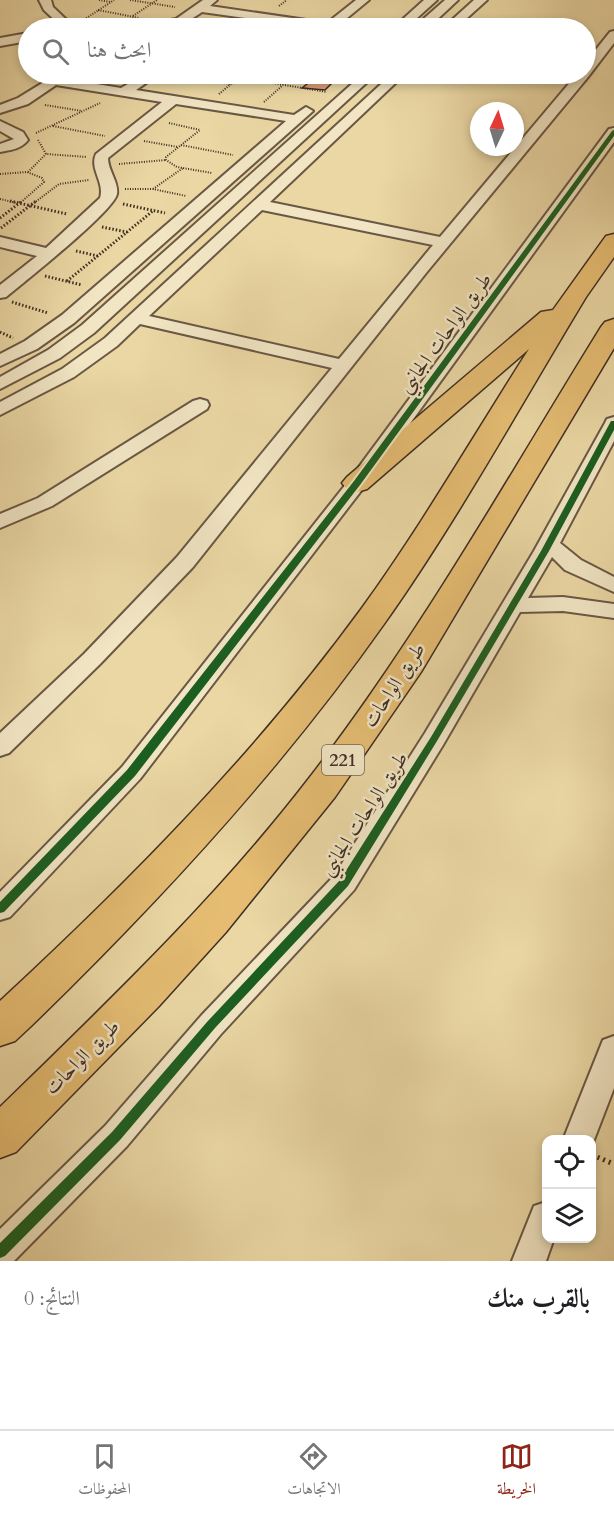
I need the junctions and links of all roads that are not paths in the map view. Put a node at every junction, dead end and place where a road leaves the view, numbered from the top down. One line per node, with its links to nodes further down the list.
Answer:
1 (45, 0): 11 (street)
2 (212, 0): 9 (street)
3 (363, 0): 10 (street)
4 (431, 0): 16 (street)
5 (452, 0): 17 (street)
6 (481, 0): 18 (street)
7 (59, 2): 12 (street)
8 (333, 8): 10 (street)
9 (198, 9): 13 (street); 14 (street)
10 (349, 11): 15 (street)
11 (63, 18)
12 (71, 18)
13 (184, 18)
14 (260, 18)
15 (341, 18)
16 (410, 18)
17 (431, 18)
18 (460, 18)
19 (614, 35): 22 (street)
20 (18, 39): 21 (street)
21 (0, 42)
22 (596, 57)
23 (39, 84): 33 (street)
24 (45, 84): 34 (street)
25 (90, 84): 31 (street)
26 (136, 84): 31 (street)
27 (336, 84): 35 (street)
28 (359, 84): 41 (street)
29 (388, 84): 39 (street)
30 (574, 84): 44 (street)
31 (123, 92): 32 (street)
32 (173, 100): 35 (street); 45 (street)
33 (0, 103)
34 (0, 109)
35 (296, 119): 40 (street)
36 (0, 125): 38 (street)
37 (614, 132): 56 (street, طريق الواحات الجانبي)
38 (0, 148)
39 (257, 204): 44 (street); 48 (street)
40 (182, 219): 41 (street); 50 (street)
41 (201, 226): 52 (street)
42 (614, 241): 46 (highway)
43 (0, 242): 45 (street)
44 (444, 242): 51 (street)
45 (49, 254): 47 (street)
46 (574, 296): 56 (highway); 66 (highway)
47 (6, 297)
48 (136, 318): 51 (street); 54 (street)
49 (614, 327): 69 (highway, طريق الواحات / 221)
50 (0, 362)
51 (343, 365): 64 (street)
52 (0, 384)
53 (200, 405): 57 (street)
54 (0, 409)
55 (614, 423): 60 (street, طريق الواحات الجانبي)
56 (357, 483): 65 (street, طريق الواحات الجانبي)
57 (26, 512): 58 (street); 59 (street)
58 (0, 522)
59 (0, 539)
60 (549, 544): 61 (street); 62 (street, طريق الواحات الجانبي)
61 (614, 585)
62 (513, 605): 63 (street); 71 (street, طريق الواحات الجانبي)
63 (614, 611)
64 (0, 747)
65 (0, 909)
66 (0, 1028)
67 (614, 1050): 68 (street)
68 (580, 1135)
69 (0, 1137)
70 (542, 1227): 72 (street)
71 (0, 1252)
72 (529, 1261)

